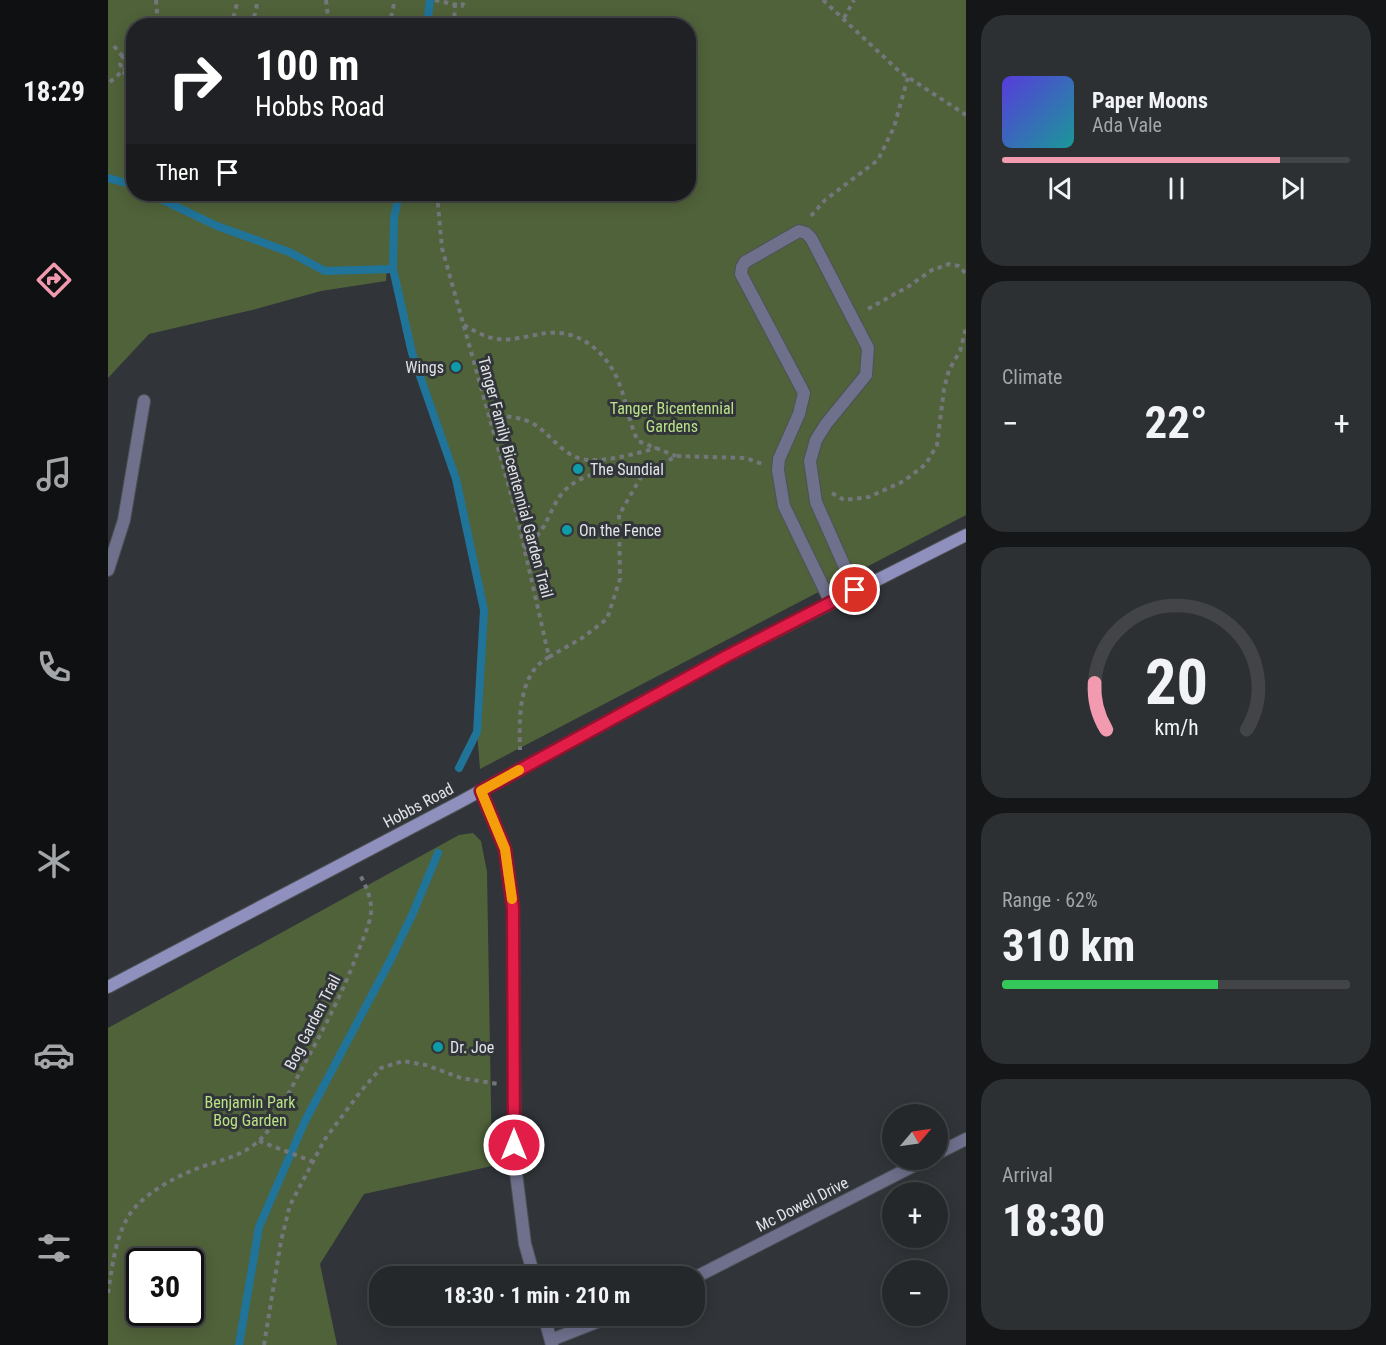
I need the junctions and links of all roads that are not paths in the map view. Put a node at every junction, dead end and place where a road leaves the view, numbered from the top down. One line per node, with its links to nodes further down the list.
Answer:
1 (144, 401): 3 (street)
2 (966, 535): 4 (street, Hobbs Road)
3 (108, 570)
4 (855, 590): 5 (street, Hobbs Road); 5 (street)
5 (831, 603): 6 (street, Hobbs Road)
6 (481, 791): 7 (street, Hobbs Road); 11 (street)
7 (108, 987)
8 (966, 1138): 9 (street)
9 (948, 1148)
10 (905, 1170): 12 (street, Mc Dowell Drive)
11 (531, 1266)
12 (705, 1272)
13 (547, 1326): 15 (street)
14 (589, 1326): 15 (street)
15 (552, 1342)

